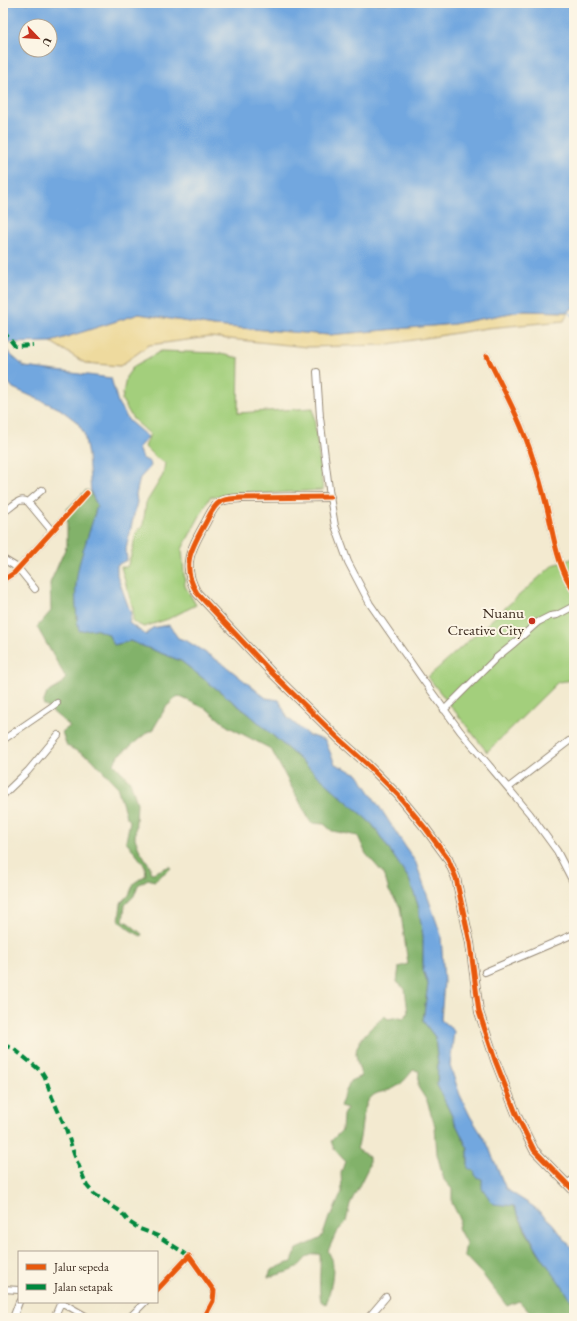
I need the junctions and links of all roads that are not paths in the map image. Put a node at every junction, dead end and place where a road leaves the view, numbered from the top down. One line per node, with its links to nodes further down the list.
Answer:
1 (487, 356): 13 (street)
2 (317, 372): 5 (street)
3 (42, 490): 6 (street)
4 (87, 493): 8 (street)
5 (330, 497): 16 (street); 26 (street)
6 (28, 502): 7 (street); 8 (street)
7 (3, 512)
8 (52, 531): 10 (street)
9 (3, 559): 10 (street)
10 (18, 568): 11 (street); 12 (street)
11 (3, 580)
12 (35, 589)
13 (574, 591)
14 (574, 606): 16 (street)
15 (57, 703): 18 (street)
16 (444, 710): 20 (street)
17 (58, 735): 21 (street)
18 (3, 740)
19 (569, 741): 20 (street)
20 (508, 788): 22 (street)
21 (3, 795)
22 (574, 884)
23 (574, 934): 24 (street)
24 (485, 972)
25 (574, 1179): 26 (street)
26 (566, 1184): 27 (street)
27 (574, 1191)
28 (3, 1289): 30 (street)
29 (158, 1289): 40 (street)
30 (18, 1290)
31 (386, 1297): 41 (street)
32 (19, 1303): 37 (street)
33 (61, 1303): 38 (street)
34 (63, 1303): 36 (street)
35 (144, 1303): 39 (street)
36 (84, 1317)
37 (13, 1318)
38 (54, 1318)
39 (129, 1318)
40 (204, 1318)
41 (368, 1318)

